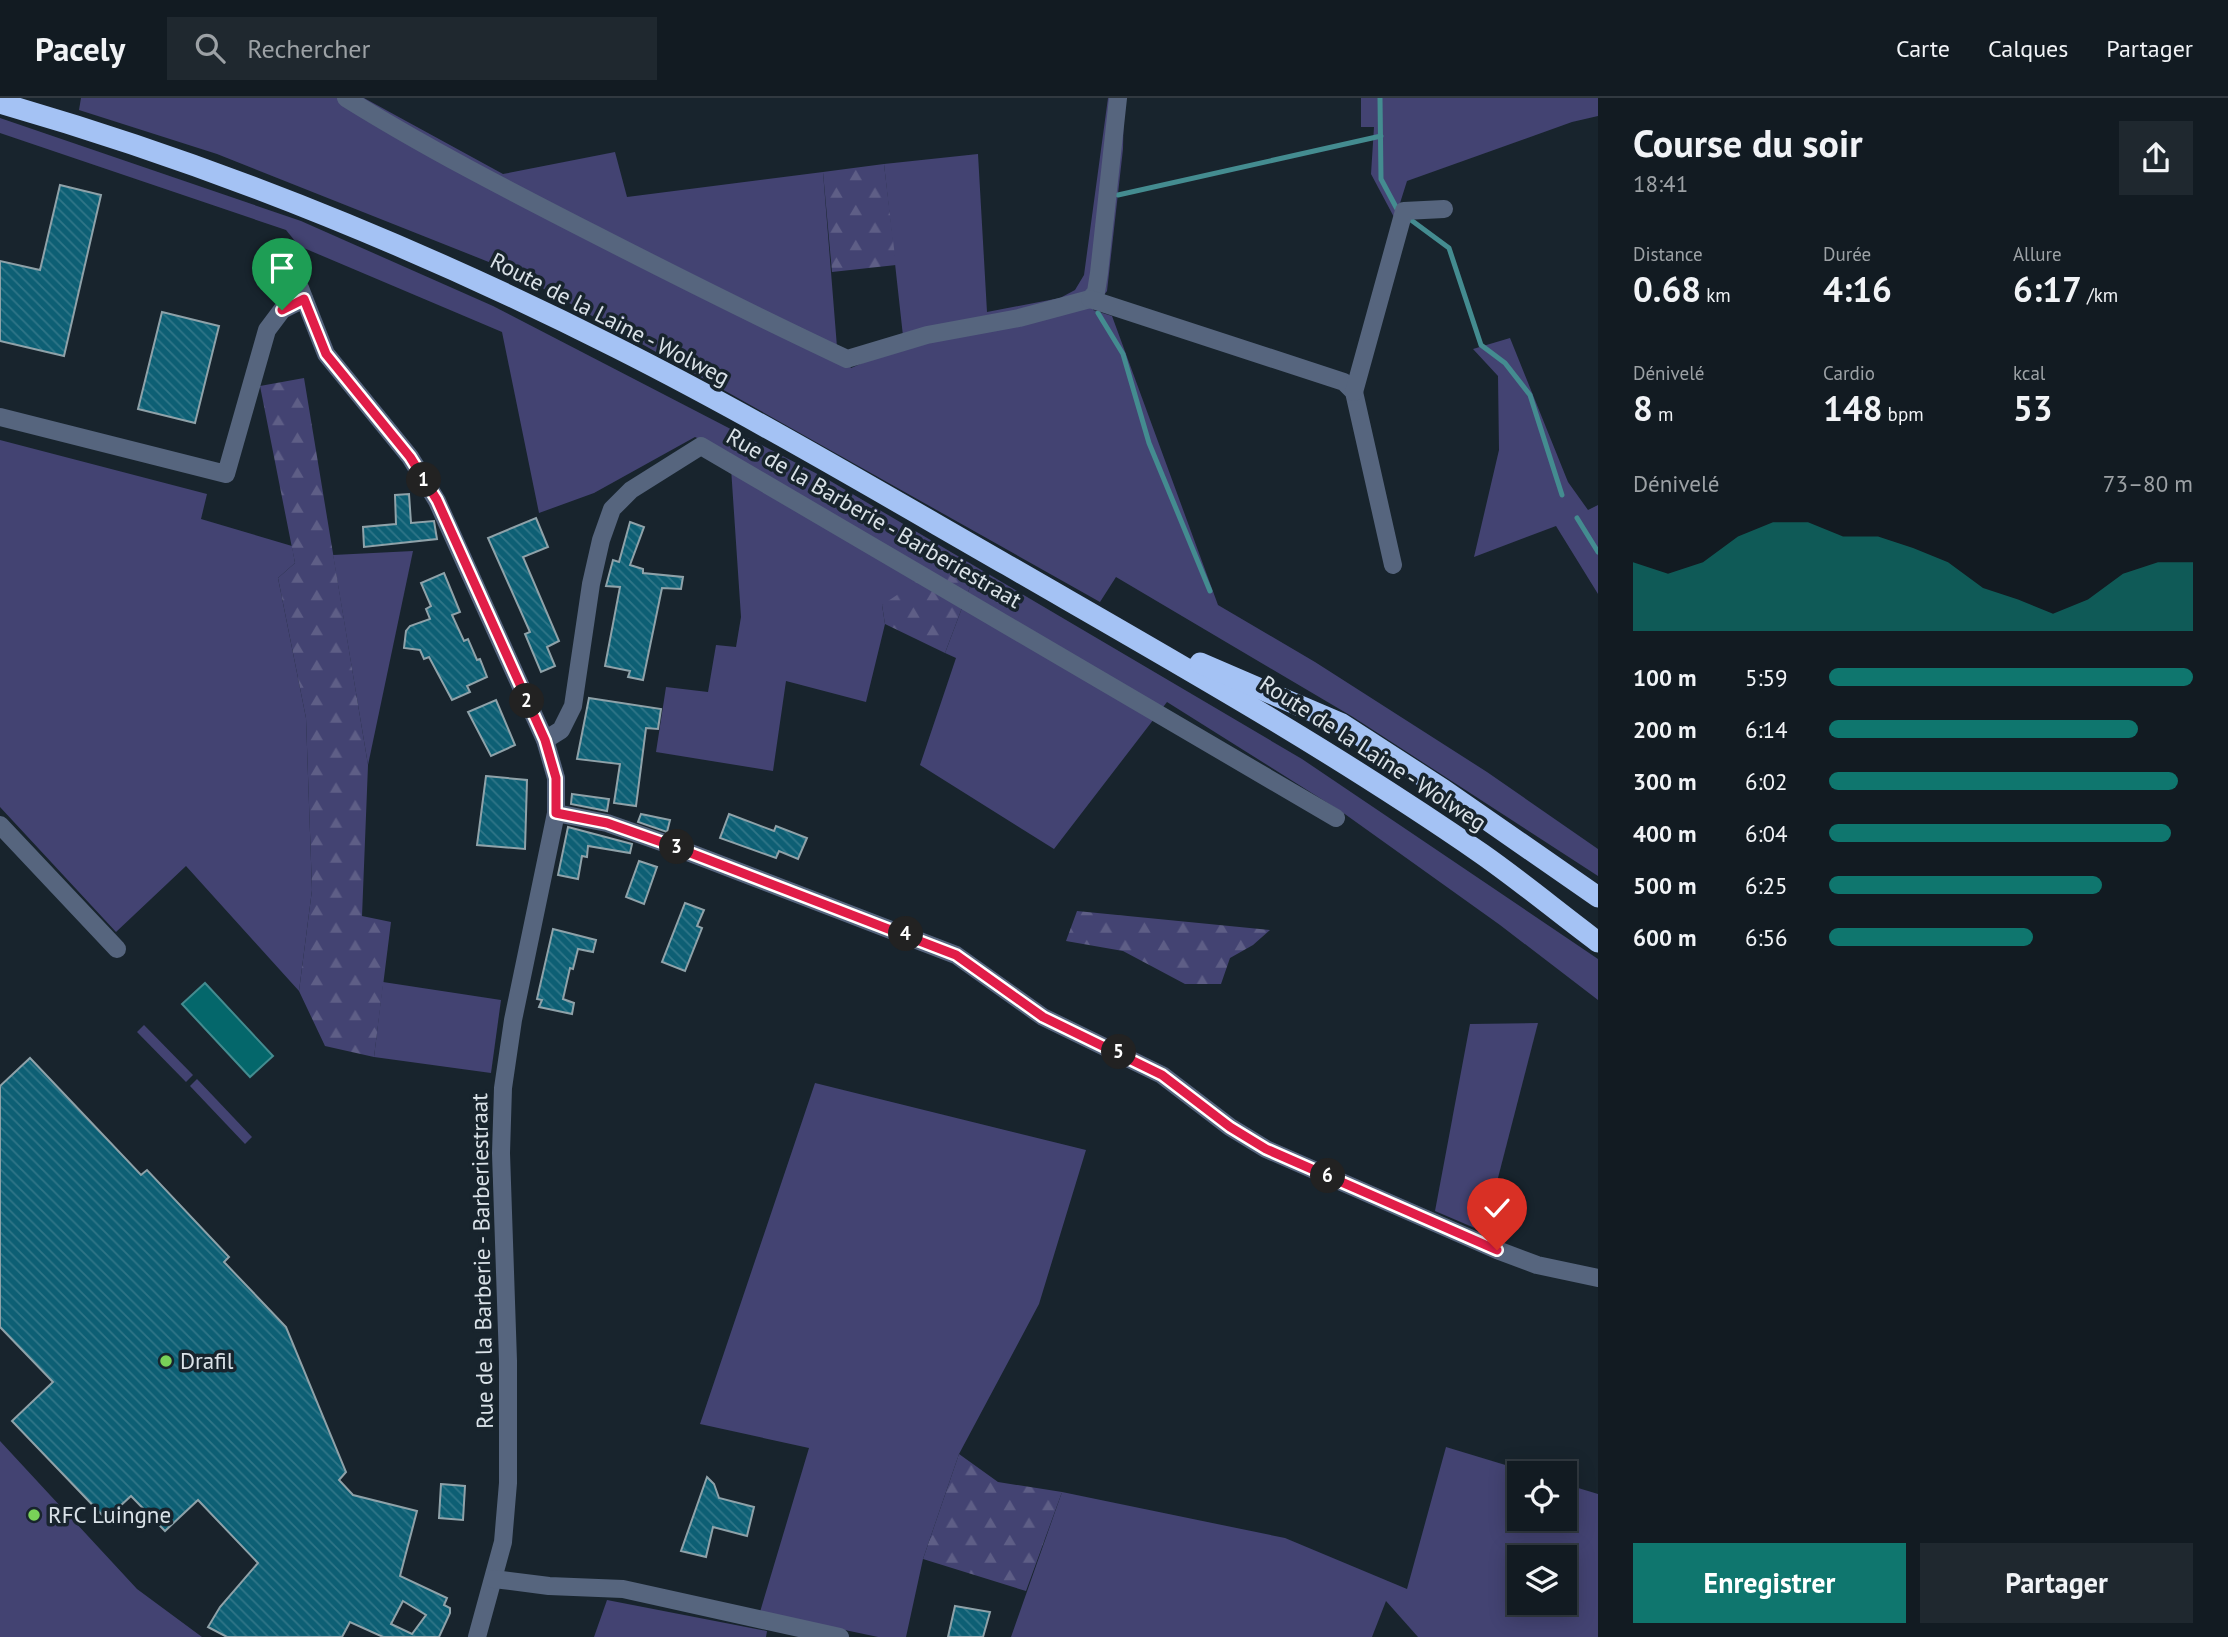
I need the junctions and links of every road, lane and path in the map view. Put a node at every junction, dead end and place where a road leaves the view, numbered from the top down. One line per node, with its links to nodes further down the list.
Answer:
1 (19, 98): 5 (highway, Route de la Laine - Wolweg)
2 (346, 98): 7 (street)
3 (1118, 98): 7 (street)
4 (0, 103): 5 (highway, Route de la Laine - Wolweg)
5 (61, 120): 11 (highway, Route de la Laine - Wolweg)
6 (1444, 209): 8 (street)
7 (1090, 299): 8 (street)
8 (1354, 392): 10 (street)
9 (0, 417): 12 (street)
10 (1393, 565)
11 (1108, 624): 16 (highway, Route de la Laine - Wolweg); 17 (highway, Route de la Laine - Wolweg)
12 (545, 740): 13 (street, Rue de la Barberie - Barberiestraat); 14 (street, Rue de la Barberie - Barberiestraat)
13 (556, 813): 19 (street); 20 (street, Rue de la Barberie - Barberiestraat)
14 (1336, 818)
15 (0, 825): 18 (street)
16 (1598, 897)
17 (1598, 942)
18 (117, 948)
19 (1598, 1278)
20 (494, 1579): 21 (street, Rue de la Barberie - Barberiestraat); 22 (street)
21 (477, 1637)
22 (840, 1637)

